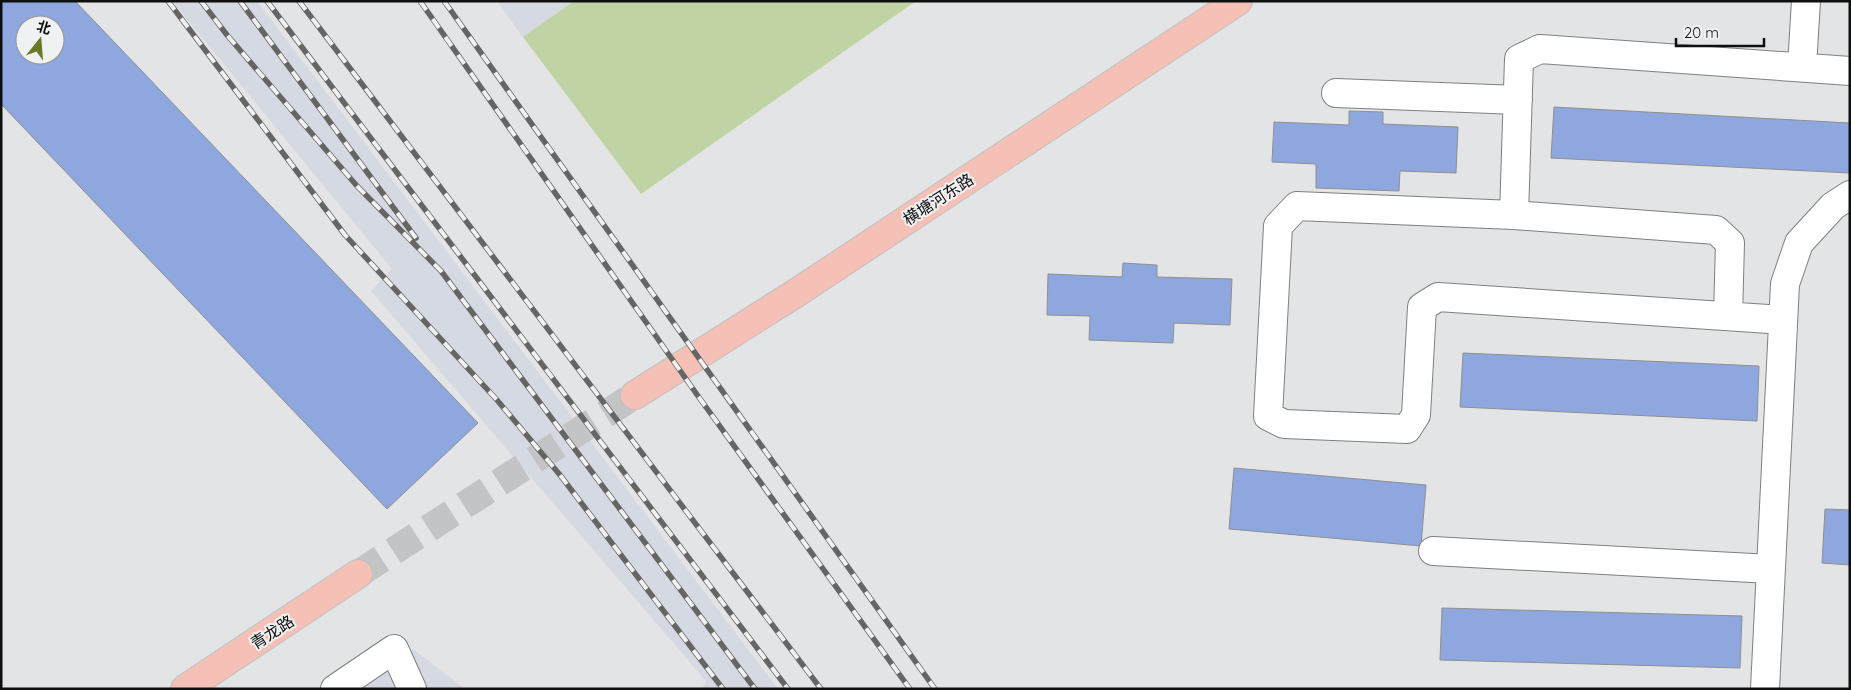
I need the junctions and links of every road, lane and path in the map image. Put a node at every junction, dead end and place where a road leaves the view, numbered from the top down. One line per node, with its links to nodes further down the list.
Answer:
1 (1238, 1): 11 (main road, 横塘河东路)
2 (1806, 1): 3 (lane)
3 (1802, 66): 4 (lane); 6 (lane)
4 (1850, 71)
5 (1336, 93): 6 (lane)
6 (1518, 100): 8 (lane)
7 (1850, 195): 10 (lane)
8 (1514, 215): 9 (lane); 9 (lane)
9 (1728, 316): 10 (lane)
10 (1783, 320): 13 (lane)
11 (635, 395)
12 (1433, 551): 13 (lane)
13 (1771, 569): 18 (lane)
14 (358, 574): 15 (main road, 青龙路)
15 (185, 689)
16 (335, 689): 17 (lane)
17 (412, 689)
18 (1765, 689)

